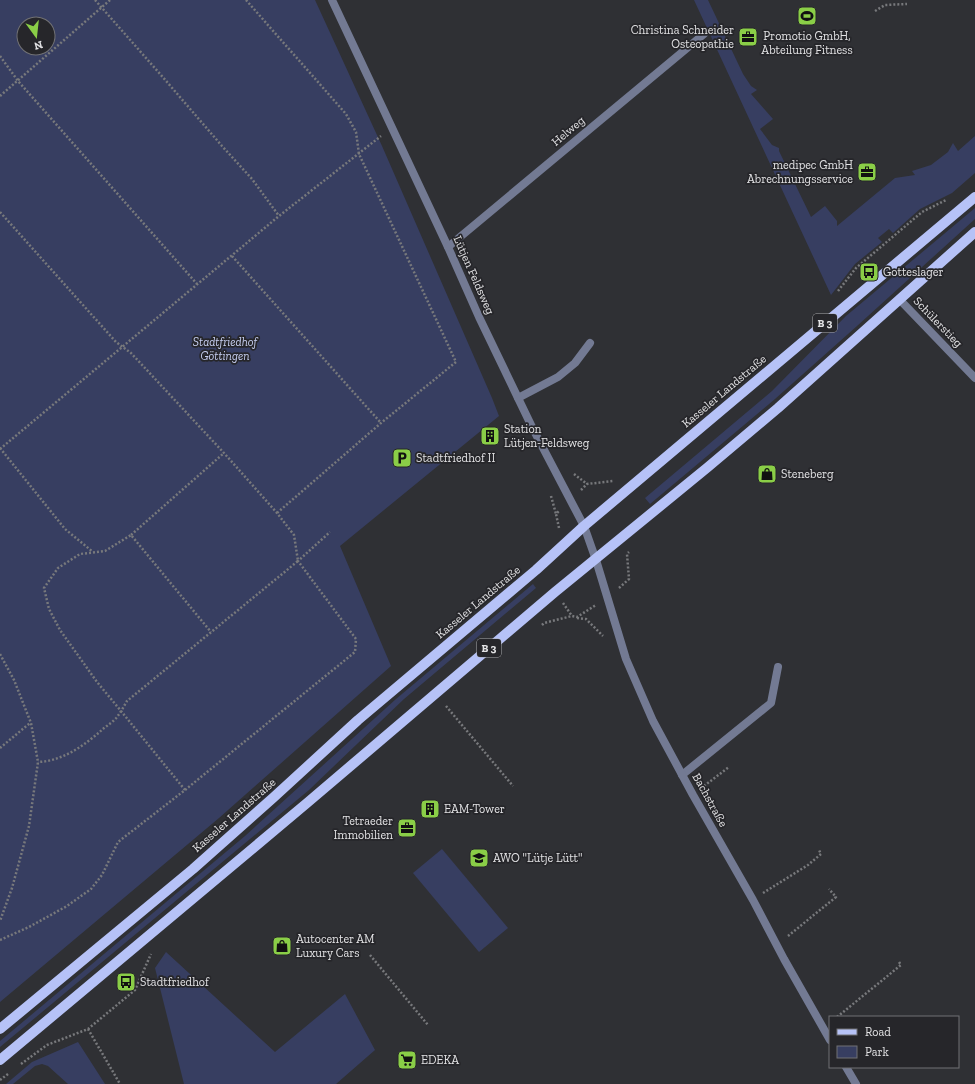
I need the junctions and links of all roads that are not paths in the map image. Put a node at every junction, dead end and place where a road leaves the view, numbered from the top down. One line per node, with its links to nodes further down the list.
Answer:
1 (332, 0): 5 (street, Lütjen Feldsweg)
2 (704, 34): 5 (street, Helweg)
3 (975, 197): 10 (main road, Kasseler Landstraße / B 3)
4 (975, 232): 6 (main road, B 3)
5 (448, 247): 9 (street, Lütjen Feldsweg)
6 (900, 300): 8 (street, Schülerstieg); 11 (main road, B 3)
7 (590, 344): 9 (street)
8 (975, 378)
9 (518, 398): 10 (street, Lütjen Feldsweg)
10 (584, 526): 11 (street, Lütjen Feldsweg); 14 (main road, Kasseler Landstraße / B 3)
11 (596, 560): 13 (street, Bachstraße); 16 (main road, B 3)
12 (778, 667): 13 (street)
13 (682, 775): 15 (street, Bachstraße)
14 (0, 1029)
15 (829, 1038)
16 (0, 1060)
17 (847, 1068): 18 (street)
18 (856, 1084)

